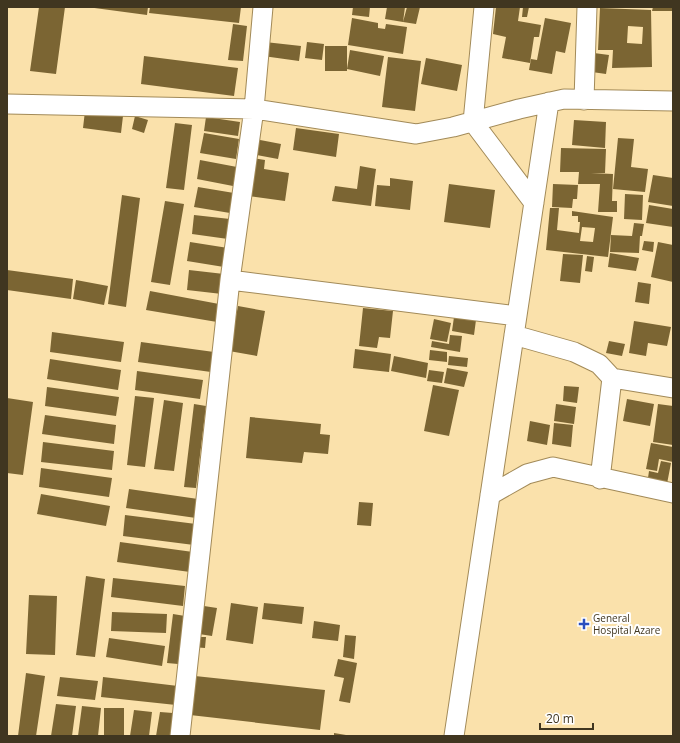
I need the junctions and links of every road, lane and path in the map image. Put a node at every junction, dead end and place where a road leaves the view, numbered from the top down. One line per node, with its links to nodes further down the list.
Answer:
1 (263, 7): 8 (street)
2 (484, 7): 9 (street)
3 (587, 7): 4 (street)
4 (584, 100): 5 (street); 6 (street)
5 (673, 101)
6 (549, 102): 9 (street); 10 (street)
7 (7, 104): 8 (street)
8 (254, 109): 9 (street); 11 (street)
9 (473, 122): 10 (street)
10 (534, 203): 12 (street)
11 (230, 280): 12 (street); 19 (street)
12 (517, 316): 13 (street)
13 (514, 335): 14 (street); 18 (street)
14 (612, 378): 15 (street); 16 (street)
15 (673, 388)
16 (600, 478): 17 (street); 18 (street)
17 (673, 493)
18 (490, 495): 20 (street)
19 (180, 736)
20 (454, 736)

